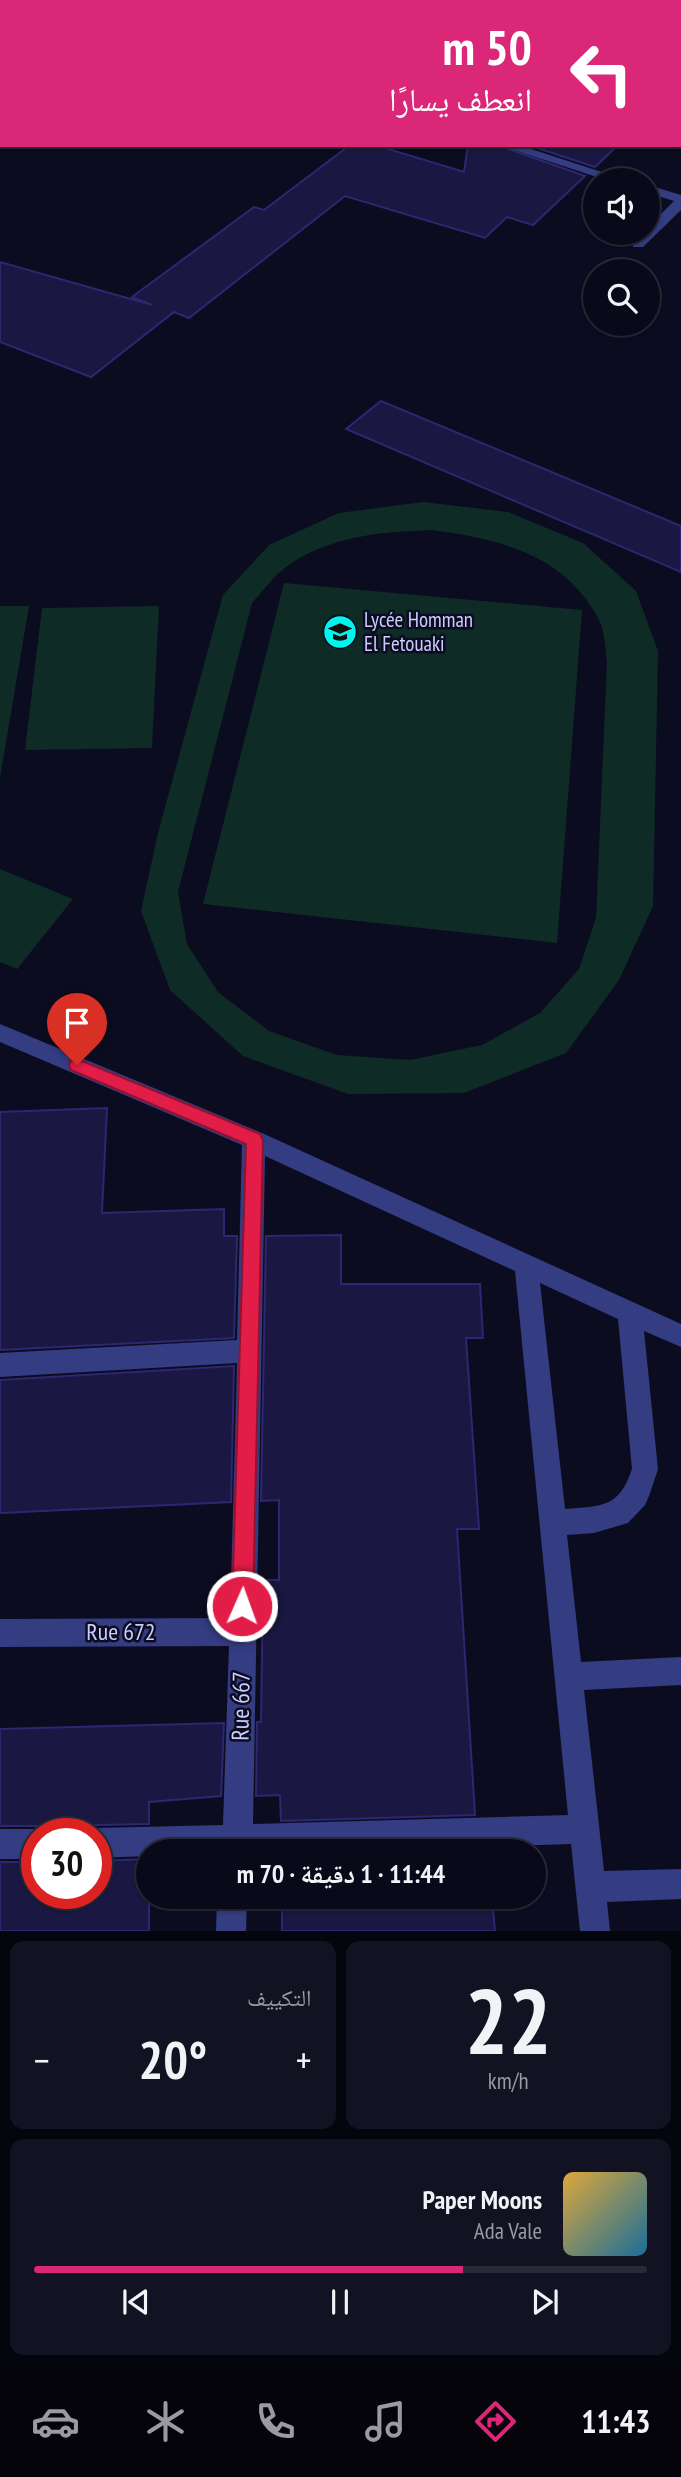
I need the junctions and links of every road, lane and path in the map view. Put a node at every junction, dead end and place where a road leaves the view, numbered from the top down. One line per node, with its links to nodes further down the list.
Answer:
1 (512, 147): 2 (street)
2 (583, 169)
3 (660, 193): 4 (street)
4 (681, 200): 5 (street)
5 (660, 221)
6 (0, 1033): 7 (street)
7 (254, 1140): 8 (street); 11 (street, Rue 667)
8 (526, 1264): 9 (street); 13 (street)
9 (630, 1312): 10 (street); 13 (street)
10 (681, 1336)
11 (250, 1351): 12 (street); 14 (street, Rue 667)
12 (0, 1365)
13 (553, 1523): 17 (street)
14 (242, 1632): 15 (street, Rue 672); 19 (street, Rue 667)
15 (0, 1633)
16 (681, 1671): 17 (street)
17 (569, 1677): 18 (street)
18 (585, 1829): 20 (street); 26 (street)
19 (236, 1839)
20 (380, 1839)
21 (112, 1843): 24 (street)
22 (0, 1844): 23 (street)
23 (21, 1844)
24 (136, 1844)
25 (681, 1884): 26 (street)
26 (591, 1887): 29 (street)
27 (232, 1909): 28 (street)
28 (231, 1931)
29 (595, 1931)

